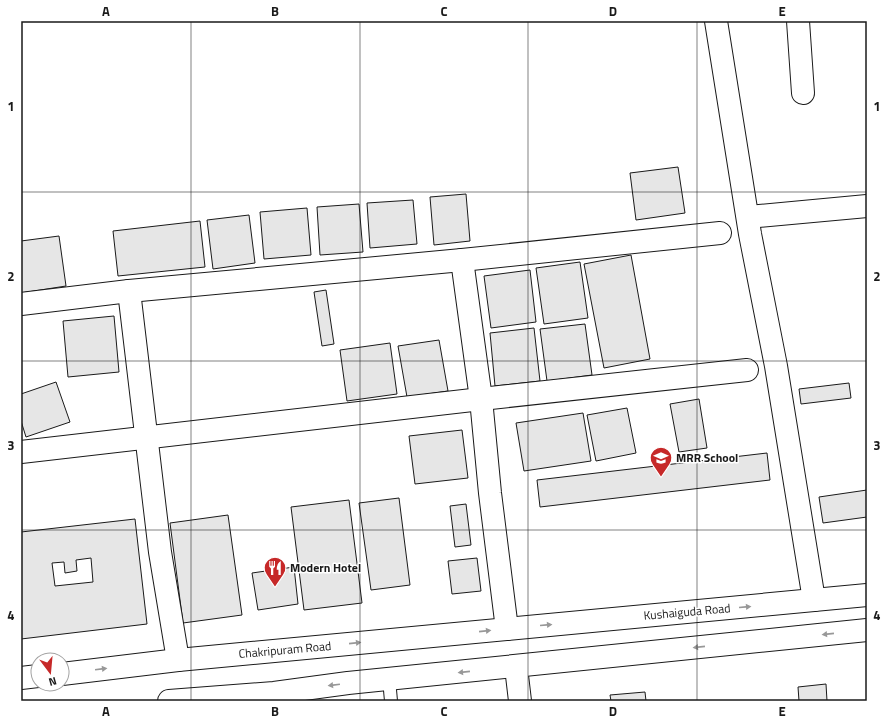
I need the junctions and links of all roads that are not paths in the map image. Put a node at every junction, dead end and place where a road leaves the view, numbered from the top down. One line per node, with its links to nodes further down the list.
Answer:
1 (716, 21): 5 (street)
2 (798, 21): 3 (street)
3 (803, 93)
4 (867, 206): 5 (street)
5 (748, 217): 15 (street)
6 (720, 233): 7 (street)
7 (462, 260): 8 (street); 11 (street)
8 (129, 291): 9 (street); 12 (street)
9 (21, 304)
10 (747, 370): 11 (street)
11 (481, 399): 12 (street); 16 (street)
12 (147, 438): 13 (street); 18 (street)
13 (21, 452)
14 (867, 595): 15 (street, Kushaiguda Road)
15 (814, 600): 16 (street, Kushaiguda Road, one-way to 15)
16 (507, 629): 18 (street, Chakripuram Road, one-way to 16)
17 (867, 630): 19 (street, one-way to 19)
18 (178, 660): 20 (street, Chakripuram Road, one-way to 18)
19 (516, 667): 21 (street, one-way to 21); 25 (street)
20 (70, 673)
21 (389, 679): 22 (street, one-way to 22); 24 (lane)
22 (274, 697): 23 (street)
23 (169, 701)
24 (391, 701)
25 (520, 701)

